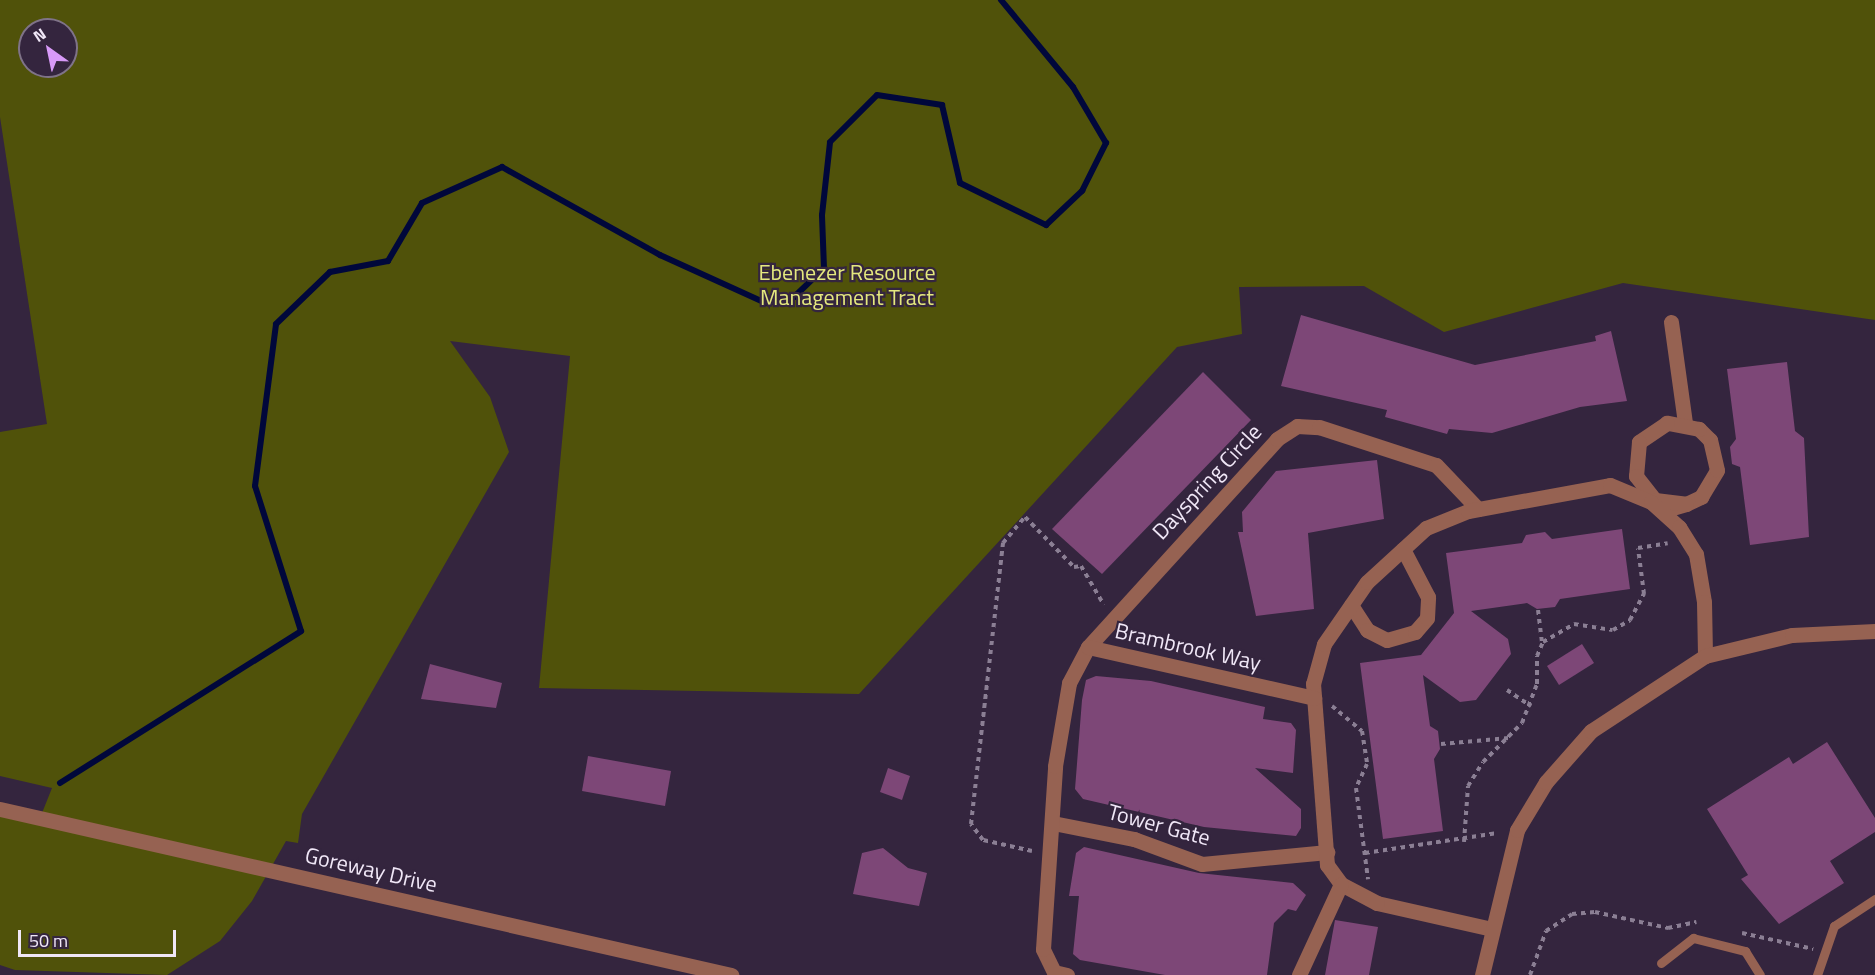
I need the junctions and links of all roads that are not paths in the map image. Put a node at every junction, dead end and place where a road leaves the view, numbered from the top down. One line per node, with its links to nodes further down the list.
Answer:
1 (1671, 322): 2 (street)
2 (1685, 423): 3 (street); 5 (street)
3 (1636, 476): 4 (street); 5 (street)
4 (1640, 495): 6 (street); 7 (street)
5 (1686, 504): 7 (street)
6 (1478, 509): 8 (street); 11 (street, Dayspring Circle)
7 (1662, 511): 12 (street)
8 (1403, 549): 9 (street); 9 (street)
9 (1351, 605): 13 (street)
10 (1875, 631): 12 (street)
11 (1088, 647): 13 (street, Brambrook Way); 15 (street, Brambrook Way)
12 (1705, 656): 19 (street)
13 (1321, 697): 16 (street)
14 (0, 809): 21 (street, Goreway Drive)
15 (1053, 823): 16 (street, Tower Gate); 22 (street, Brambrook Way)
16 (1327, 852): 17 (street)
17 (1341, 884): 19 (street); 23 (street)
18 (1875, 899): 26 (lane)
19 (1492, 929): 24 (street)
20 (1661, 963): 25 (lane)
21 (731, 975)
22 (1067, 975)
23 (1299, 975)
24 (1482, 975)
25 (1760, 975)
26 (1817, 975)

